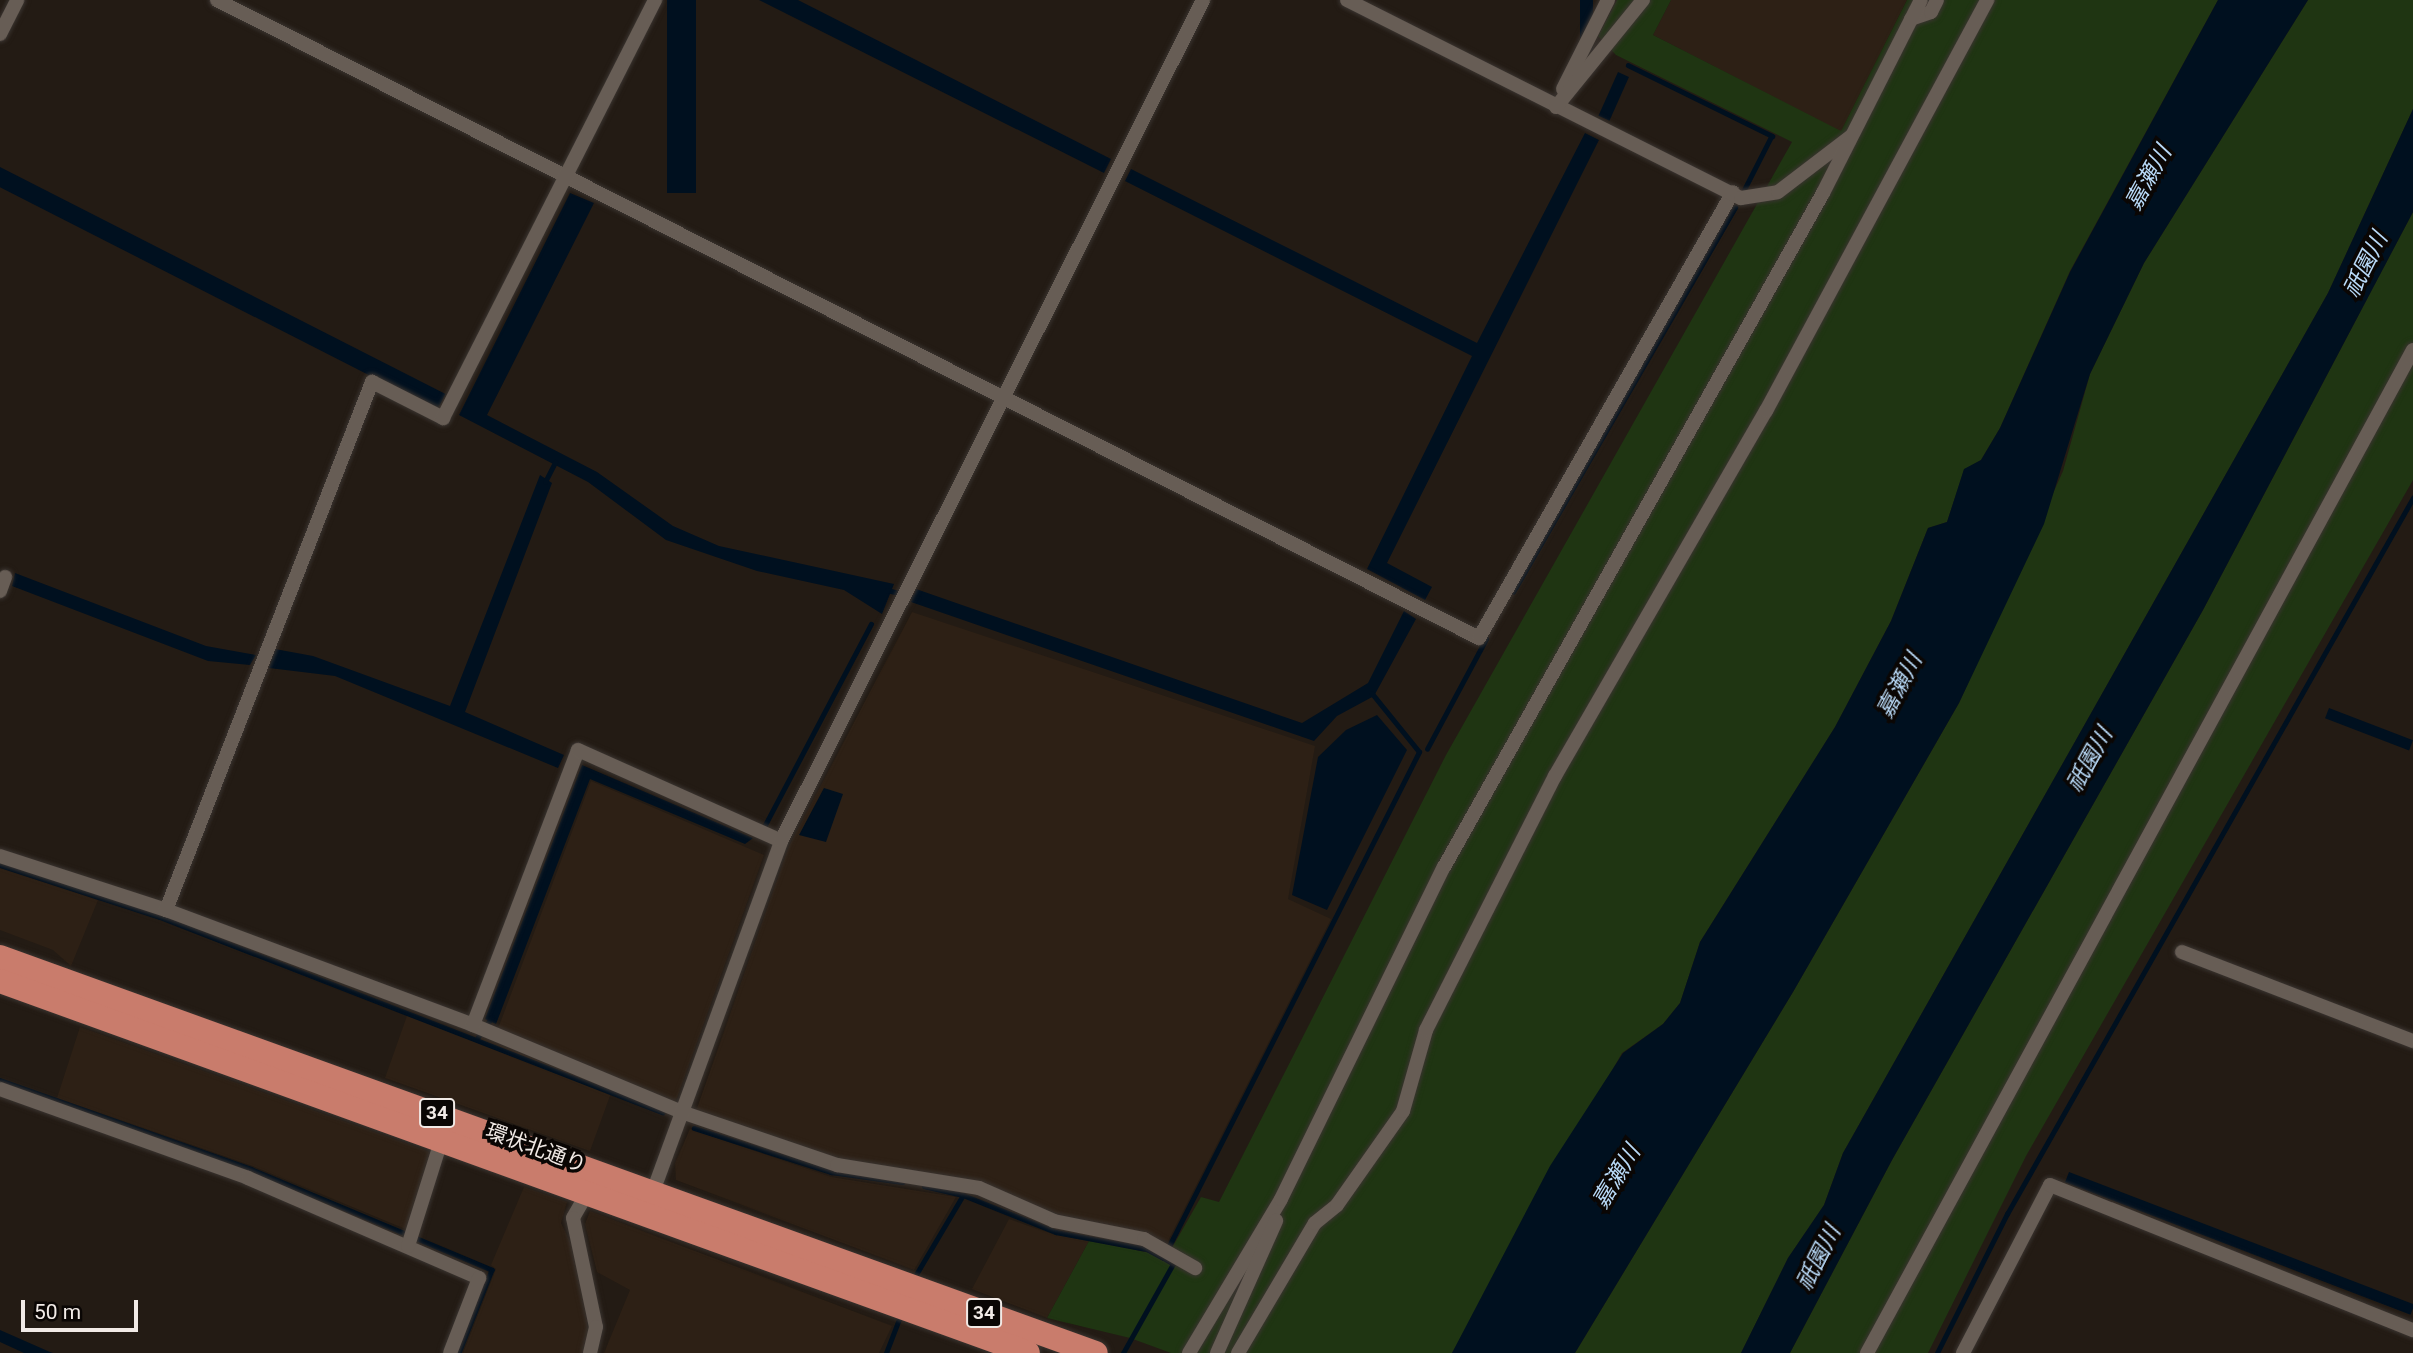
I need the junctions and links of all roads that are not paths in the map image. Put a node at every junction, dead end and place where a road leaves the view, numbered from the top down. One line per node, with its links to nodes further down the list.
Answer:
1 (17, 0): 12 (street)
2 (217, 0): 15 (street)
3 (655, 0): 15 (street)
4 (1203, 0): 18 (street)
5 (1348, 0): 13 (street)
6 (1608, 0): 13 (street)
7 (1643, 0): 13 (street)
8 (1921, 0): 11 (street)
9 (1937, 0): 11 (street)
10 (1987, 0): 45 (street)
11 (1911, 19): 14 (street)
12 (0, 34)
13 (1556, 107): 16 (street)
14 (1853, 135): 16 (street); 33 (street)
15 (565, 177): 18 (street); 23 (street)
16 (1733, 192): 18 (street)
17 (2413, 351): 46 (street)
18 (1004, 396): 21 (street)
19 (5, 577): 20 (street)
20 (0, 591)
21 (781, 841): 27 (street); 30 (street)
22 (0, 856): 23 (street)
23 (166, 910): 27 (street)
24 (2182, 952): 28 (street)
25 (0, 957): 34 (highway, 環状北通り / 34)
26 (0, 981): 31 (highway, 環状北通り / 34)
27 (480, 1028): 30 (street)
28 (2413, 1041)
29 (0, 1089): 35 (street)
30 (684, 1112): 34 (street); 36 (street)
31 (442, 1138): 32 (highway, 環状北通り / 34); 35 (street)
32 (589, 1191): 34 (highway, 環状北通り / 34); 40 (street)
33 (1281, 1199): 43 (street); 44 (street)
34 (650, 1200): 37 (highway, 環状北通り / 34)
35 (408, 1246): 39 (street)
36 (1195, 1268)
37 (868, 1284): 41 (highway, 34); 42 (highway, 34)
38 (2413, 1330): 47 (street)
39 (450, 1353)
40 (590, 1353)
41 (1028, 1353)
42 (1096, 1353)
43 (1189, 1353)
44 (1217, 1353)
45 (1238, 1353)
46 (1867, 1353)
47 (1963, 1353)

